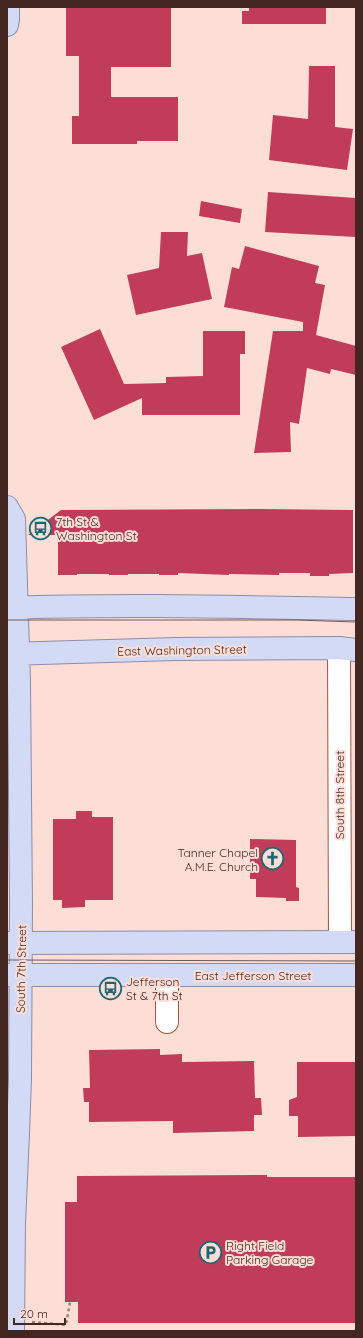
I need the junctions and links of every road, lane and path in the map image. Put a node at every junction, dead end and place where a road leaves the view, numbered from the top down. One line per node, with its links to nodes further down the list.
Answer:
1 (8, 7): 2 (main road)
2 (7, 25)
3 (7, 507): 4 (main road, South 7th Street)
4 (12, 607): 5 (main road); 7 (main road, South 7th Street)
5 (356, 609)
6 (350, 649): 7 (main road, East Washington Street); 8 (street, South 8th Street)
7 (12, 654): 9 (main road, South 7th Street)
8 (348, 942): 9 (main road)
9 (14, 943): 10 (main road, South 7th Street)
10 (14, 975): 11 (main road, East Jefferson Street); 15 (main road, South 7th Street, bridge)
11 (167, 975): 12 (main road, East Jefferson Street); 13 (street)
12 (356, 975)
13 (167, 1022)
14 (70, 1302): 15 (path)
15 (19, 1326)

